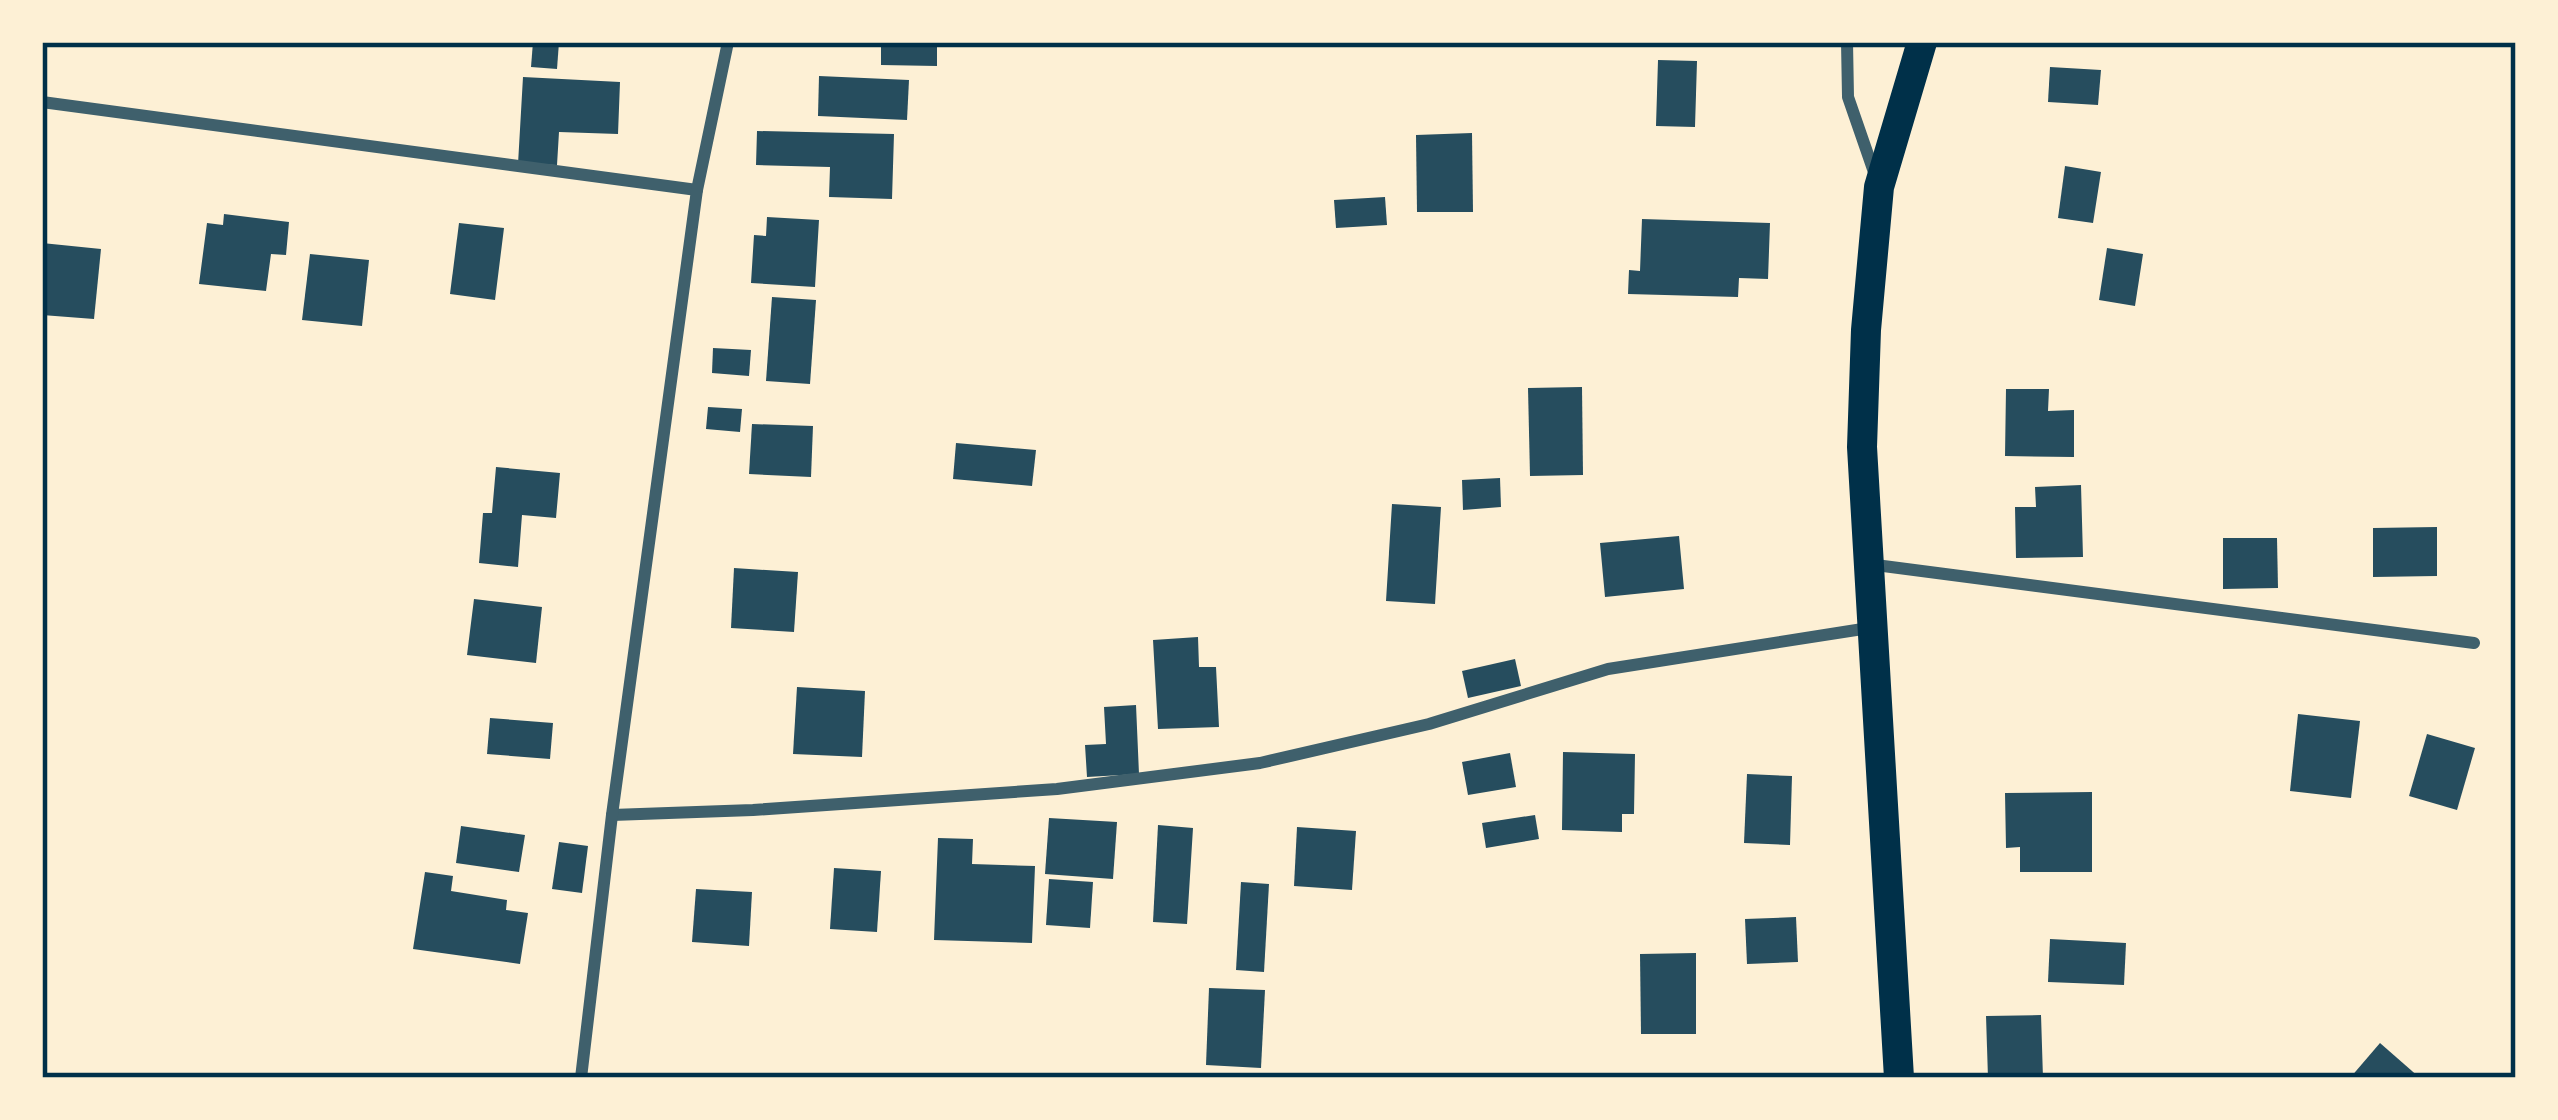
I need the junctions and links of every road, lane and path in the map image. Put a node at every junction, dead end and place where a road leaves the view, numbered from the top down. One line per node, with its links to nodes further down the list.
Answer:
1 (728, 42): 6 (street)
2 (1847, 42): 5 (street)
3 (1922, 42): 5 (main road)
4 (42, 101): 6 (street)
5 (1880, 188): 7 (main road)
6 (697, 190): 10 (street)
7 (1867, 564): 8 (main road); 9 (street)
8 (1869, 628): 10 (street); 12 (main road)
9 (2474, 643)
10 (612, 815): 11 (street)
11 (581, 1078)
12 (1899, 1078)

